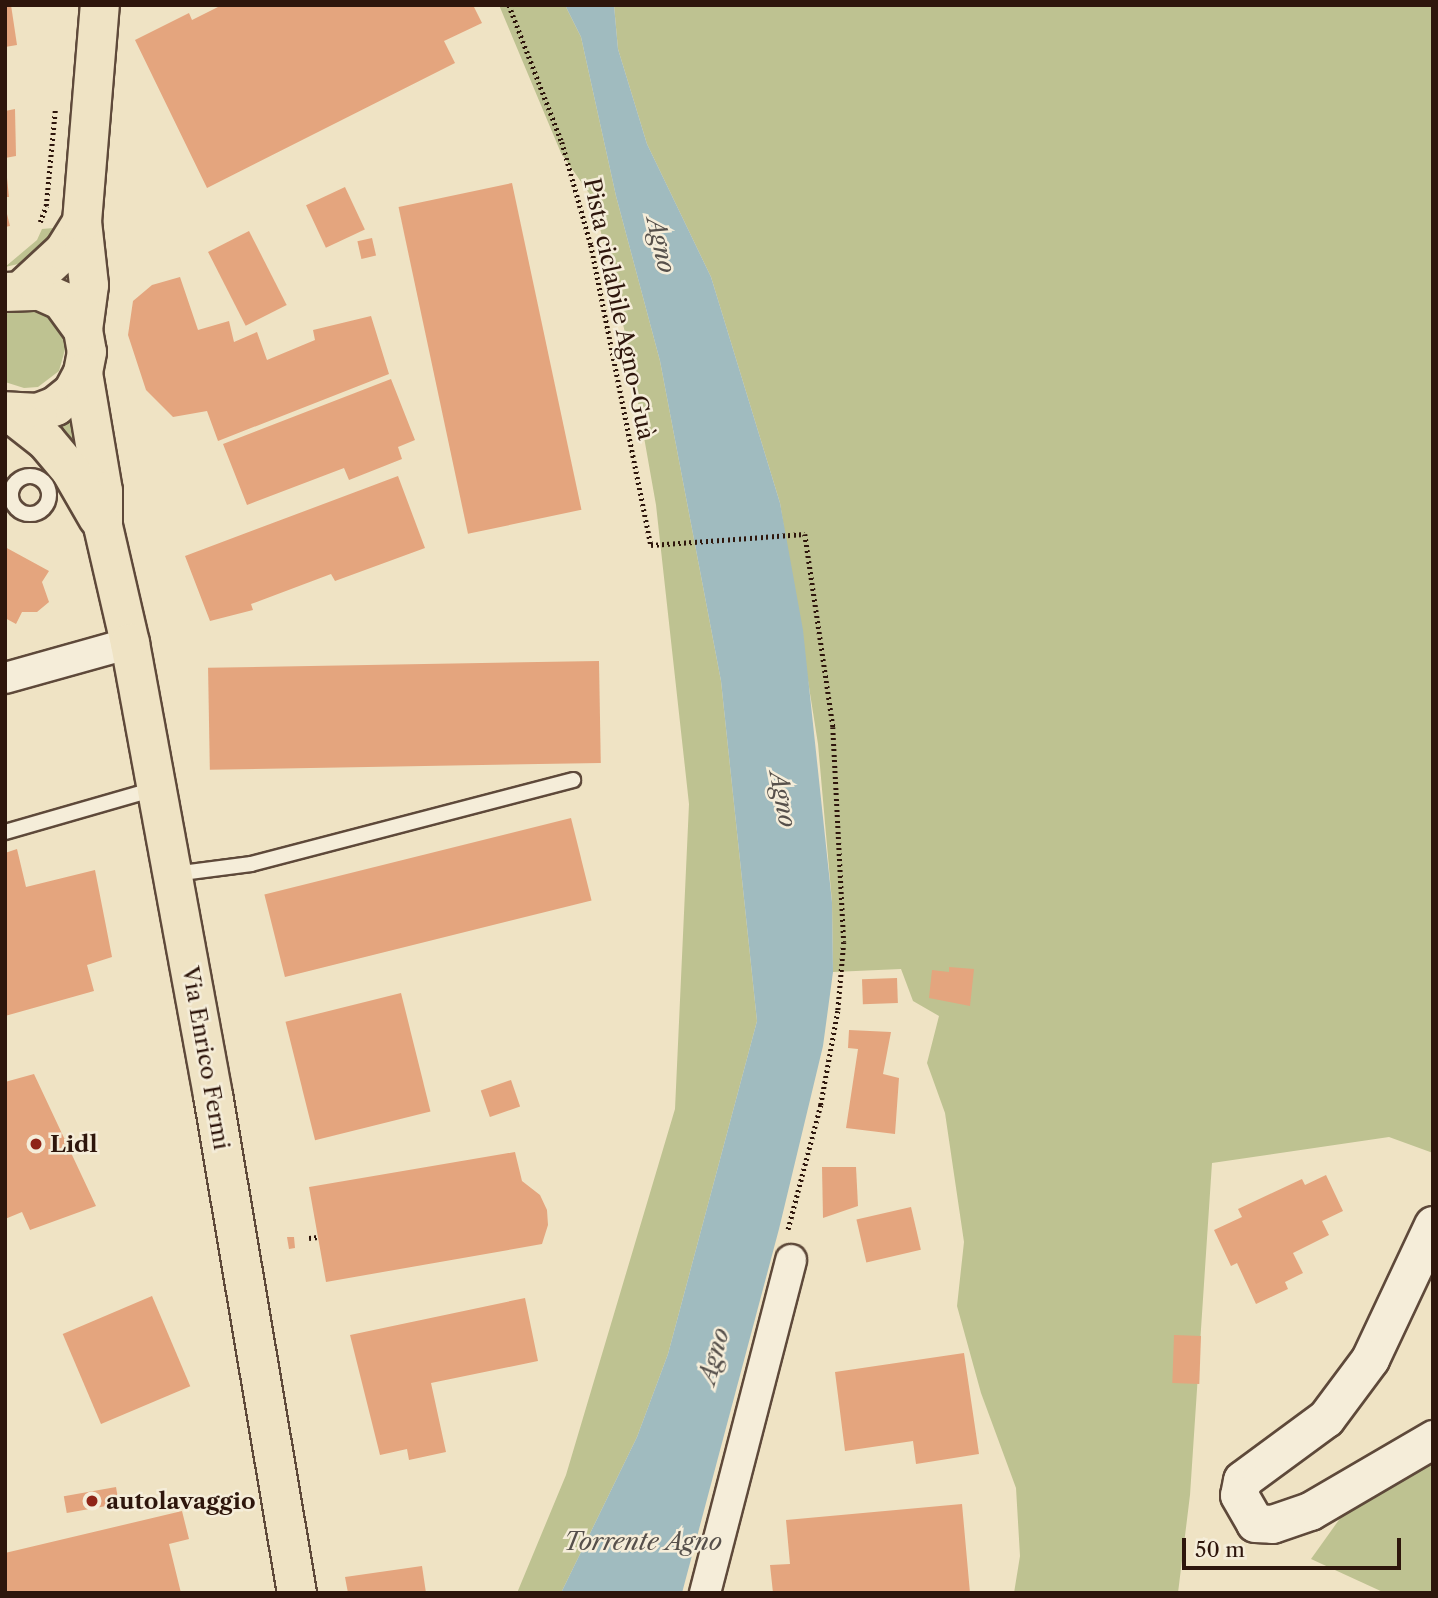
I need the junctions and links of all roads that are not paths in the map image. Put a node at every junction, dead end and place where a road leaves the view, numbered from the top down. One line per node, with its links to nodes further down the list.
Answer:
1 (100, 5): 2 (main road)
2 (82, 222): 3 (main road); 4 (main road)
3 (10, 291): 4 (main road)
4 (83, 330): 5 (main road, Via Enrico Fermi)
5 (83, 373): 6 (main road); 7 (main road, Via Enrico Fermi)
6 (7, 412): 7 (main road, Via Enrico Fermi)
7 (103, 526): 8 (main road, Via Enrico Fermi)
8 (130, 643): 9 (street); 11 (main road, Via Enrico Fermi)
9 (5, 678)
10 (573, 780): 13 (lane)
11 (157, 789): 12 (lane); 13 (main road, Via Enrico Fermi)
12 (5, 832)
13 (173, 874): 17 (main road, Via Enrico Fermi)
14 (1433, 1225): 16 (street)
15 (788, 1253): 18 (street)
16 (1433, 1439)
17 (297, 1593)
18 (705, 1593)

